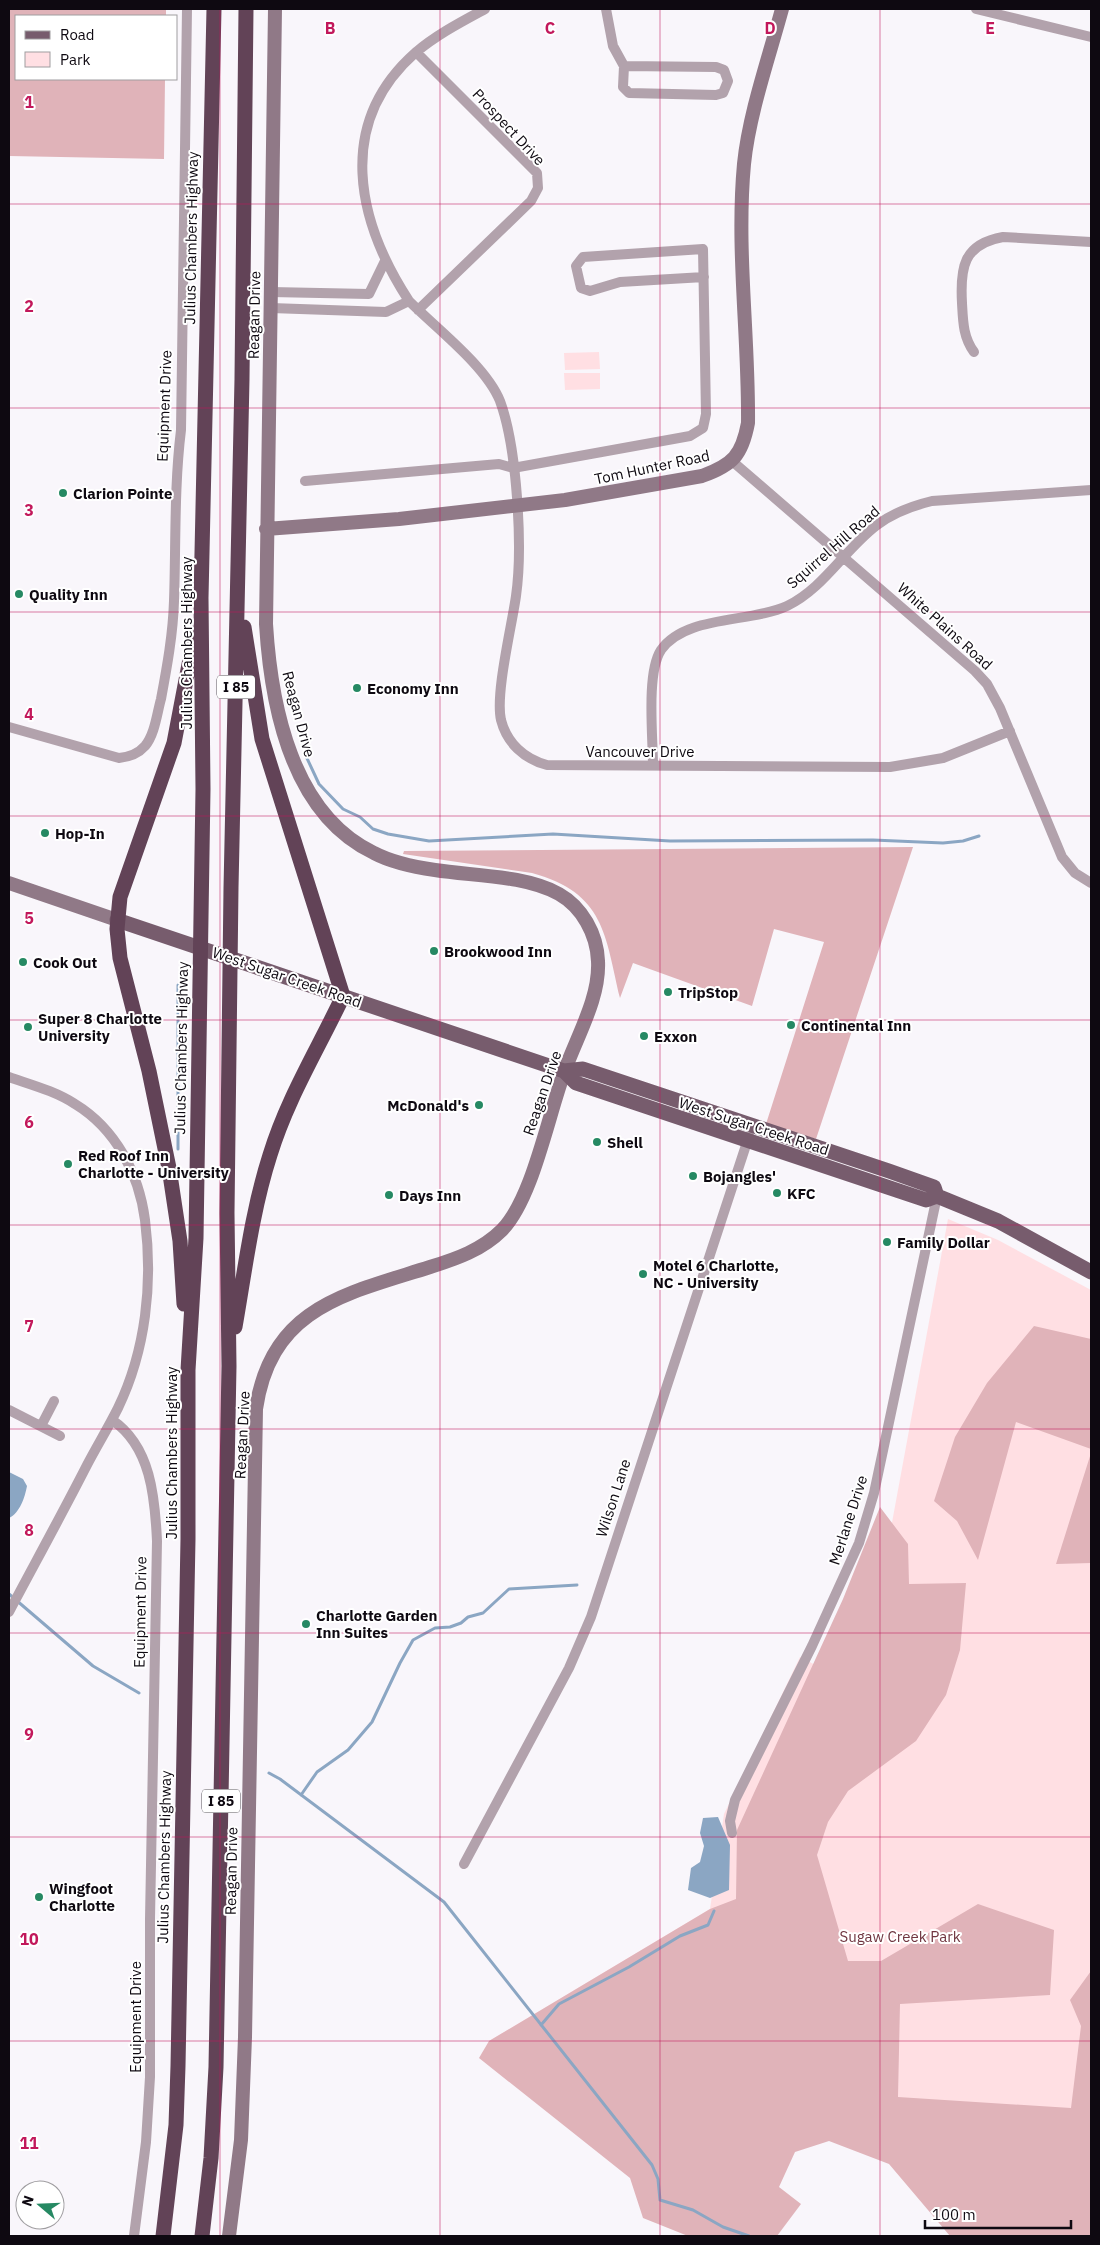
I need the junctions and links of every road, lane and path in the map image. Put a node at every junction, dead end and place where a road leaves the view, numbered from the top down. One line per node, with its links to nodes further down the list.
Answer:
1 (187, 9): 29 (street, Equipment Drive)
2 (214, 9): 28 (highway, Julius Chambers Highway / I 85)
3 (246, 9): 27 (highway, I 85)
4 (275, 9): 15 (street, Reagan Drive)
5 (485, 9): 10 (street)
6 (606, 9): 11 (street)
7 (782, 9): 20 (street, Tom Hunter Road)
8 (976, 9): 9 (street)
9 (1091, 37)
10 (416, 52): 13 (street); 18 (street, Prospect Drive)
11 (624, 66): 11 (street)
12 (1091, 242): 19 (street)
13 (385, 261): 15 (street); 16 (street)
14 (704, 277): 14 (street); 21 (street)
15 (271, 292): 17 (street, Reagan Drive)
16 (409, 301): 17 (street); 18 (street)
17 (271, 308): 25 (street, Reagan Drive)
18 (418, 310): 21 (street)
19 (974, 352)
20 (732, 461): 24 (street, Tom Hunter Road); 26 (street, White Plains Road)
21 (513, 468): 22 (street); 24 (street)
22 (305, 481)
23 (1091, 490): 26 (street, Squirrel Hill Road)
24 (517, 506): 25 (street, Tom Hunter Road); 31 (street, Vancouver Drive)
25 (266, 529): 36 (street, Reagan Drive)
26 (845, 557): 30 (street, White Plains Road); 31 (street, Squirrel Hill Road)
27 (238, 592): 35 (highway); 41 (highway, I 85)
28 (202, 598): 34 (highway); 42 (highway, Julius Chambers Highway / I 85)
29 (9, 727)
30 (1010, 732): 31 (street, Vancouver Drive); 33 (street, White Plains Road)
31 (653, 766)
32 (9, 883): 34 (street, West Sugar Creek Road)
33 (1091, 883)
34 (117, 920): 35 (main road, West Sugar Creek Road); 42 (highway)
35 (343, 996): 36 (main road, West Sugar Creek Road); 41 (highway)
36 (564, 1071): 38 (main road, West Sugar Creek Road); 54 (street, Reagan Drive)
37 (9, 1077): 45 (street)
38 (750, 1133): 39 (main road, West Sugar Creek Road); 50 (street, Wilson Lane)
39 (937, 1196): 40 (main road, West Sugar Creek Road); 49 (street, Merlane Drive)
40 (1091, 1272)
41 (229, 1366): 53 (highway, I 85)
42 (188, 1370): 52 (highway, Julius Chambers Highway / I 85)
43 (54, 1401): 46 (street)
44 (9, 1410): 46 (street)
45 (112, 1420): 48 (street); 51 (street, Equipment Drive)
46 (41, 1426): 47 (street)
47 (60, 1436)
48 (11, 1609)
49 (732, 1833)
50 (464, 1864)
51 (134, 2236)
52 (163, 2236)
53 (202, 2236)
54 (229, 2236)

